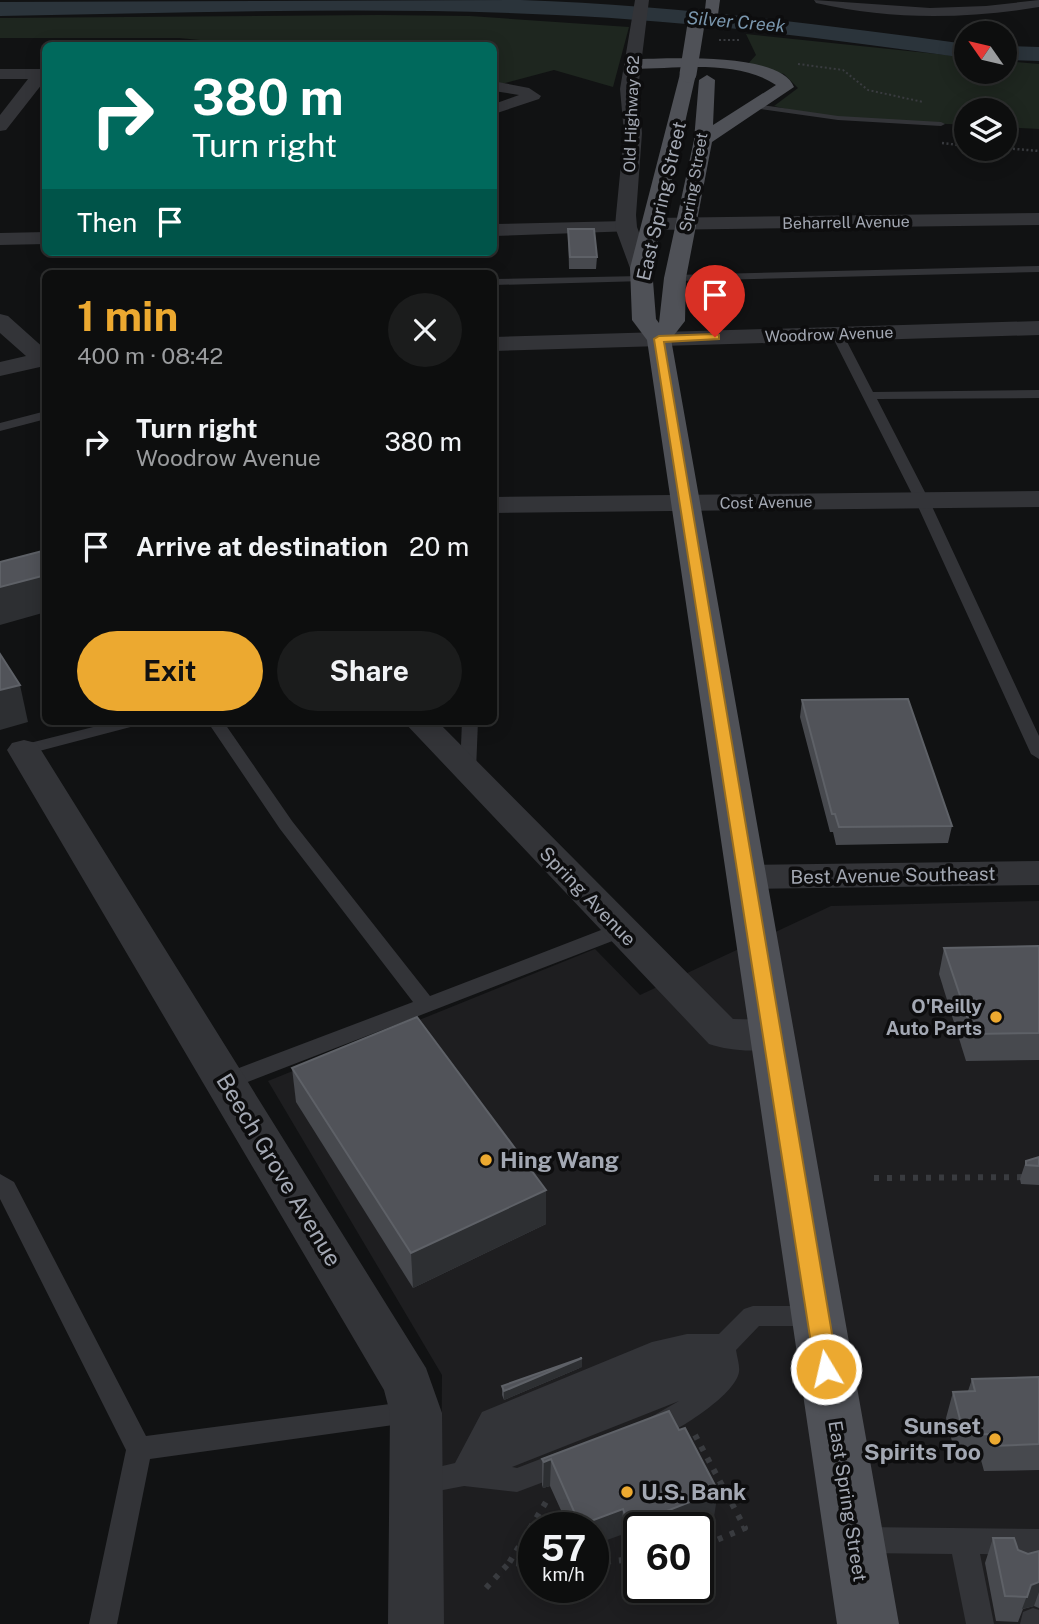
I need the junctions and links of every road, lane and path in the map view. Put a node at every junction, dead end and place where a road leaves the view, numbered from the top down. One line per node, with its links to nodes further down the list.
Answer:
1 (642, 0): 11 (street, Old Highway 62)
2 (699, 0): 7 (main road)
3 (713, 0): 7 (main road)
4 (821, 0): 6 (street)
5 (1039, 3): 6 (street)
6 (973, 11): 8 (street)
7 (704, 19): 15 (main road, Spring Street)
8 (986, 21)
9 (742, 32): 10 (path)
10 (739, 49)
11 (633, 58): 17 (main road); 27 (street, Old Highway 62)
12 (791, 63): 19 (path)
13 (0, 74): 14 (street)
14 (42, 74): 20 (street)
15 (698, 74): 21 (main road, Spring Street); 25 (main road, East Spring Street)
16 (498, 87): 18 (street)
17 (756, 106): 19 (lane); 21 (main road)
18 (497, 108)
19 (941, 124)
20 (0, 126)
21 (703, 140): 26 (main road, Spring Street)
22 (1017, 149): 23 (path)
23 (1039, 151)
24 (1039, 219): 26 (street, Beharrell Avenue)
25 (652, 224): 26 (street, Beharrell Avenue); 32 (main road, East Spring Street)
26 (686, 225): 33 (main road, Spring Street)
27 (626, 227): 28 (street); 32 (street, Old Highway 62)
28 (497, 230)
29 (42, 238): 30 (street)
30 (0, 239)
31 (1039, 269): 33 (lane)
32 (641, 274): 34 (lane); 38 (main road, East Spring Street)
33 (675, 278): 38 (main road, Spring Street)
34 (497, 282)
35 (0, 321): 40 (street)
36 (838, 334): 37 (street, Woodrow Avenue); 38 (street, Woodrow Avenue); 44 (lane)
37 (1031, 335)
38 (659, 339): 39 (street, Woodrow Avenue); 49 (main road, East Spring Street)
39 (497, 344)
40 (42, 357)
41 (42, 361): 42 (street)
42 (0, 369)
43 (1039, 394): 44 (lane)
44 (869, 396): 48 (lane)
45 (42, 416): 46 (lane)
46 (0, 427)
47 (1039, 499): 48 (street, Cost Avenue)
48 (922, 500): 49 (street, Cost Avenue); 56 (lane)
49 (684, 503): 50 (street, Cost Avenue); 59 (main road, East Spring Street)
50 (497, 505)
51 (121, 725): 55 (lane)
52 (218, 725): 61 (lane)
53 (423, 725): 57 (street, Spring Avenue)
54 (470, 725): 57 (lane)
55 (24, 750): 63 (street, Beech Grove Avenue)
56 (1039, 754)
57 (468, 771): 60 (street, Spring Avenue)
58 (1039, 873): 59 (street, Best Avenue Southeast)
59 (747, 877): 62 (main road, East Spring Street)
60 (621, 930): 61 (lane); 62 (street, Spring Avenue)
61 (426, 1004): 63 (lane)
62 (773, 1035): 67 (main road, East Spring Street)
63 (225, 1082): 69 (street, Beech Grove Avenue)
64 (1039, 1177): 65 (path)
65 (874, 1178)
66 (0, 1183): 72 (lane)
67 (818, 1316): 68 (lane); 77 (main road, East Spring Street)
68 (723, 1345): 71 (lane); 74 (lane); 74 (lane)
69 (416, 1413): 72 (lane); 75 (street, Beech Grove Avenue)
70 (701, 1425): 79 (path)
71 (634, 1436)
72 (139, 1448): 84 (lane)
73 (582, 1456): 74 (lane)
74 (463, 1474): 75 (lane)
75 (416, 1483): 85 (street, Beech Grove Avenue)
76 (553, 1491): 81 (path)
77 (854, 1540): 78 (lane); 86 (main road, East Spring Street)
78 (963, 1540): 80 (lane); 87 (lane)
79 (714, 1541)
80 (1025, 1549)
81 (509, 1563): 82 (path); 83 (path)
82 (518, 1563)
83 (486, 1588)
84 (103, 1624)
85 (416, 1624)
86 (868, 1624)
87 (980, 1624)

